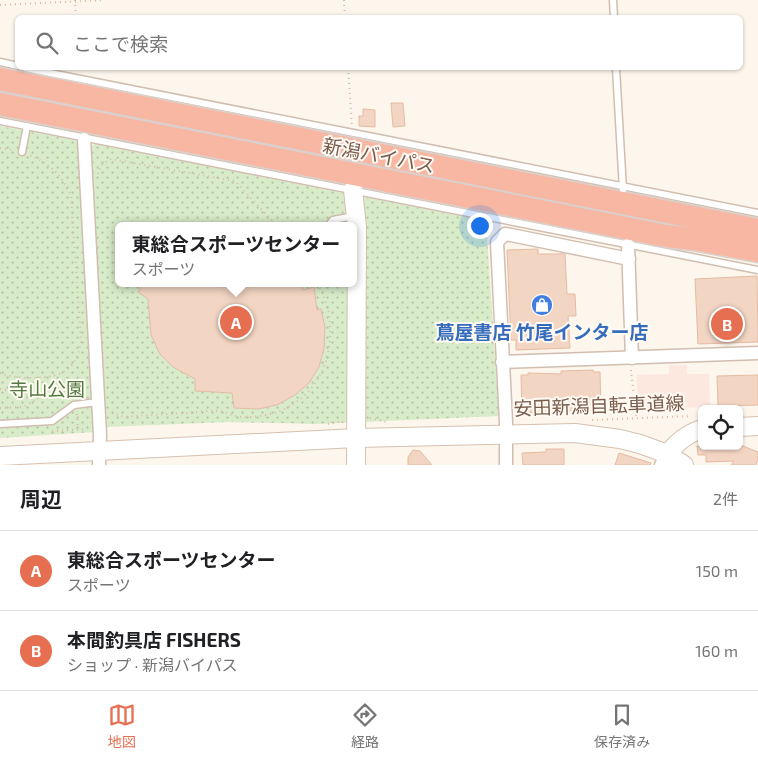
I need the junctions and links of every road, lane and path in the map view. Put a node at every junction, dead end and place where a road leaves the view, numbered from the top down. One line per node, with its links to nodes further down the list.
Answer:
1 (105, 0): 4 (path)
2 (344, 0): 7 (path)
3 (613, 0): 8 (lane)
4 (75, 1): 5 (path); 6 (path)
5 (0, 5)
6 (76, 15)
7 (345, 15)
8 (614, 15)
9 (0, 62): 10 (lane)
10 (15, 65)
11 (35, 70): 18 (lane)
12 (348, 70): 18 (path)
13 (616, 70): 23 (lane)
14 (0, 79): 30 (highway, 新潟バイパス)
15 (0, 104): 31 (highway, 新潟バイパス)
16 (0, 121): 17 (lane)
17 (27, 126): 19 (lane); 21 (lane)
18 (351, 132): 23 (lane)
19 (84, 139): 24 (lane); 45 (street)
20 (0, 148): 21 (path)
21 (22, 152): 42 (path)
22 (98, 176): 27 (path)
23 (622, 188): 25 (lane)
24 (353, 190): 26 (street); 32 (lane)
25 (758, 213)
26 (354, 216): 28 (lane); 29 (street)
27 (273, 222)
28 (331, 222)
29 (356, 222)
30 (758, 230)
31 (666, 236): 33 (highway, 新潟バイパス); 35 (highway)
32 (628, 242): 34 (street); 36 (lane)
33 (758, 251)
34 (629, 259): 40 (street); 41 (street)
35 (758, 260)
36 (758, 270)
37 (318, 287): 48 (path)
38 (354, 291): 57 (street)
39 (758, 353): 40 (street)
40 (632, 358): 41 (street); 49 (path)
41 (502, 362): 56 (street)
42 (0, 373)
43 (0, 389): 44 (path)
44 (40, 397): 46 (path); 47 (path)
45 (98, 402): 46 (lane); 59 (street)
46 (76, 404): 52 (lane); 55 (path)
47 (0, 408)
48 (110, 412)
49 (636, 418): 50 (path, 安田新潟自転車道線); 51 (path, 安田新潟自転車道線)
50 (586, 420)
51 (697, 423): 60 (street)
52 (0, 424)
53 (758, 426): 54 (street)
54 (743, 427)
55 (78, 430)
56 (506, 434): 57 (street); 60 (street); 62 (street)
57 (356, 438): 59 (street); 61 (street)
58 (0, 456): 59 (street)
59 (99, 458)
60 (664, 459): 63 (street)
61 (356, 465)
62 (506, 465)
63 (684, 465)

